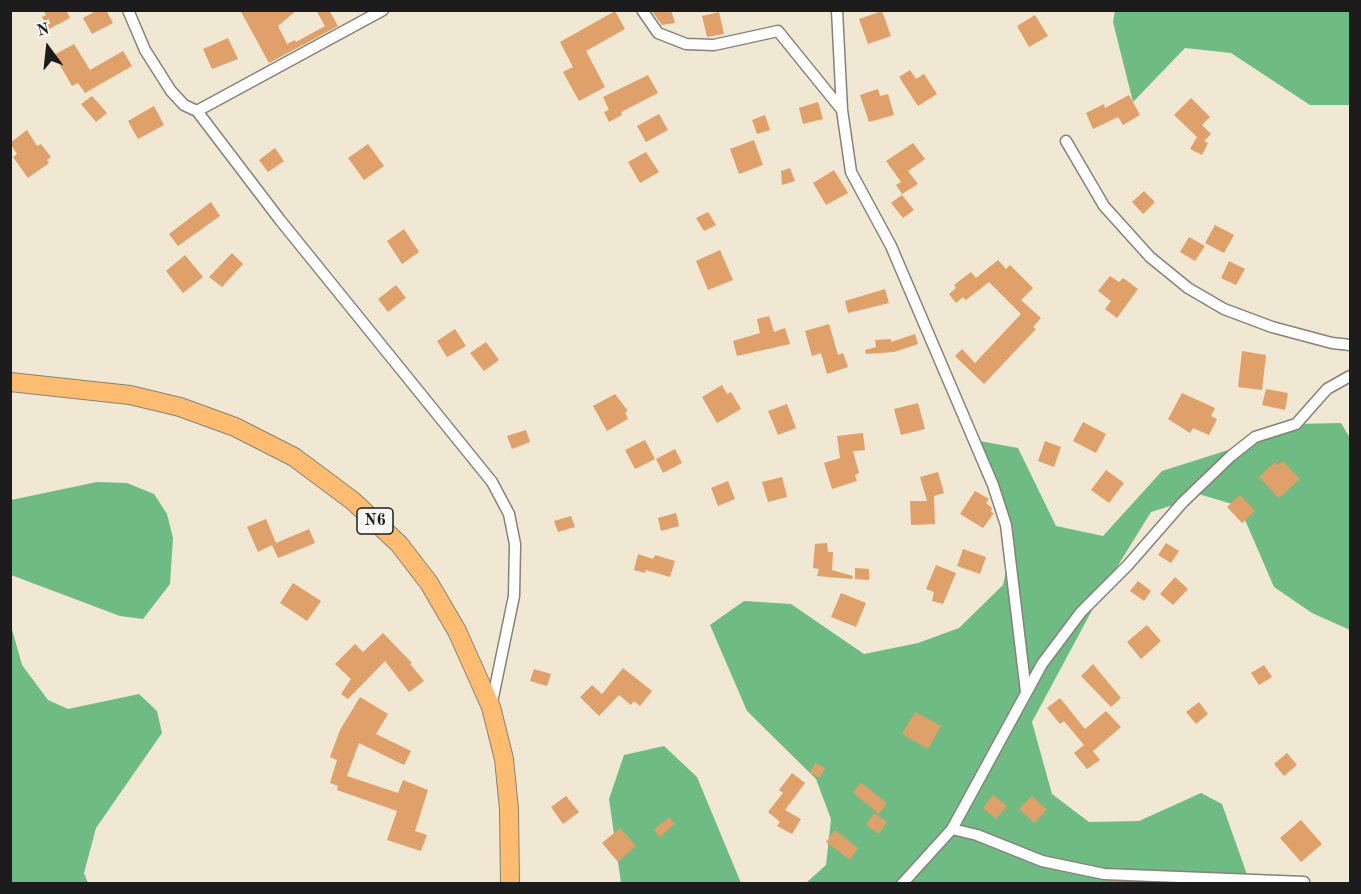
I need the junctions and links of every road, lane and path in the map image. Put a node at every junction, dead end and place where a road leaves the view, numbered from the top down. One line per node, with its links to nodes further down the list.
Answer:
1 (128, 10): 6 (street)
2 (382, 10): 6 (street)
3 (642, 10): 5 (street)
4 (837, 10): 5 (street)
5 (842, 110): 11 (street)
6 (197, 111): 12 (street)
7 (1065, 141): 8 (street)
8 (1350, 345)
9 (1350, 376): 11 (street)
10 (10, 382): 12 (highway, N6)
11 (1026, 692): 13 (street)
12 (491, 707): 15 (highway, N6)
13 (952, 829): 14 (street); 16 (street)
14 (1304, 882)
15 (510, 884)
16 (902, 884)

